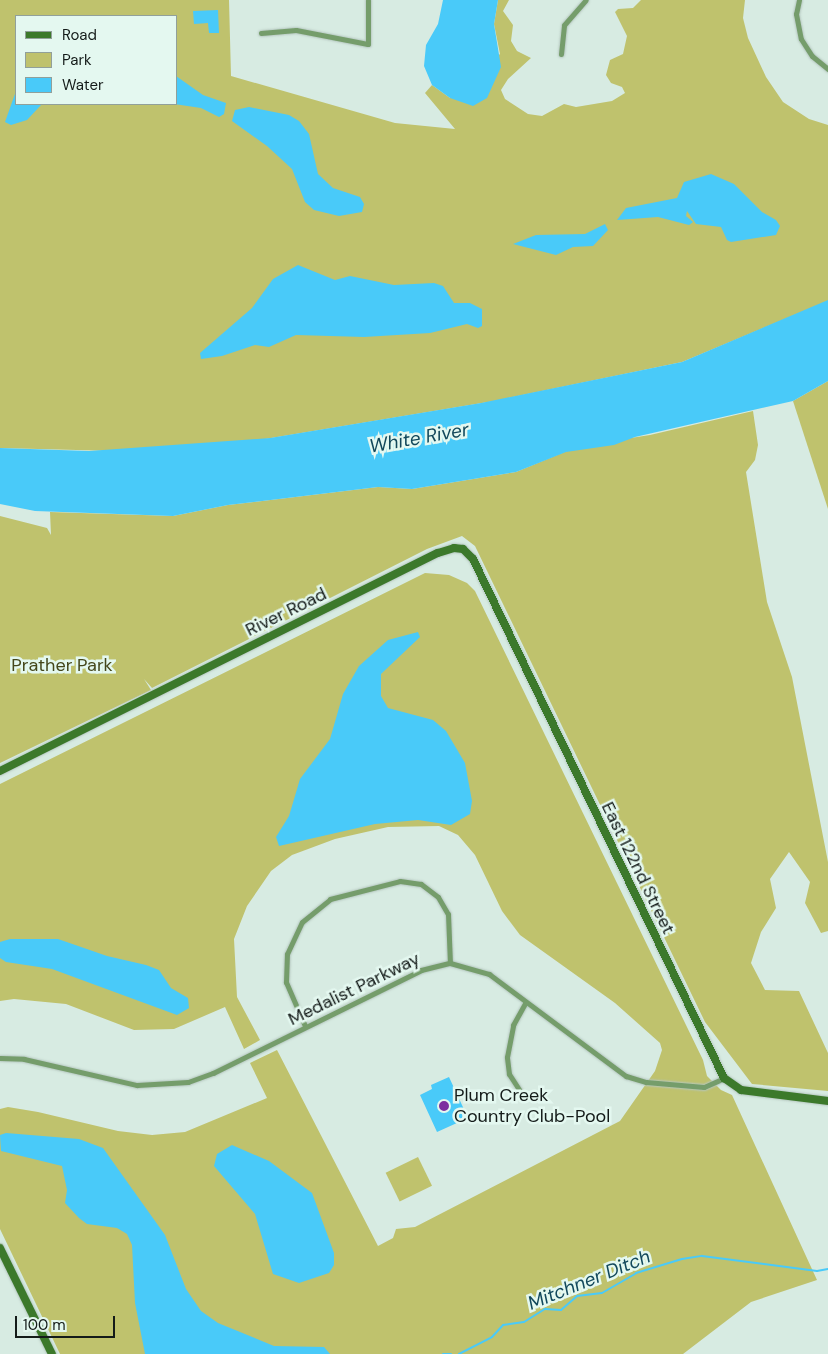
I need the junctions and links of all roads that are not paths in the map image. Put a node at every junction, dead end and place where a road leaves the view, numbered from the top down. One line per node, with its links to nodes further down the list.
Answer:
1 (368, 0): 4 (street)
2 (586, 0): 5 (street)
3 (799, 0): 6 (street)
4 (261, 33)
5 (561, 54)
6 (828, 69)
7 (526, 670): 8 (street, River Road); 13 (street, East 122nd Street)
8 (0, 771)
9 (450, 963): 10 (street, Medalist Parkway); 11 (street, Medalist Parkway); 11 (street)
10 (526, 1002): 13 (street, Medalist Parkway); 14 (street)
11 (305, 1026): 12 (street, Medalist Parkway)
12 (0, 1058)
13 (724, 1078): 15 (street)
14 (522, 1094)
15 (828, 1101)
16 (0, 1248): 17 (street)
17 (49, 1353)

